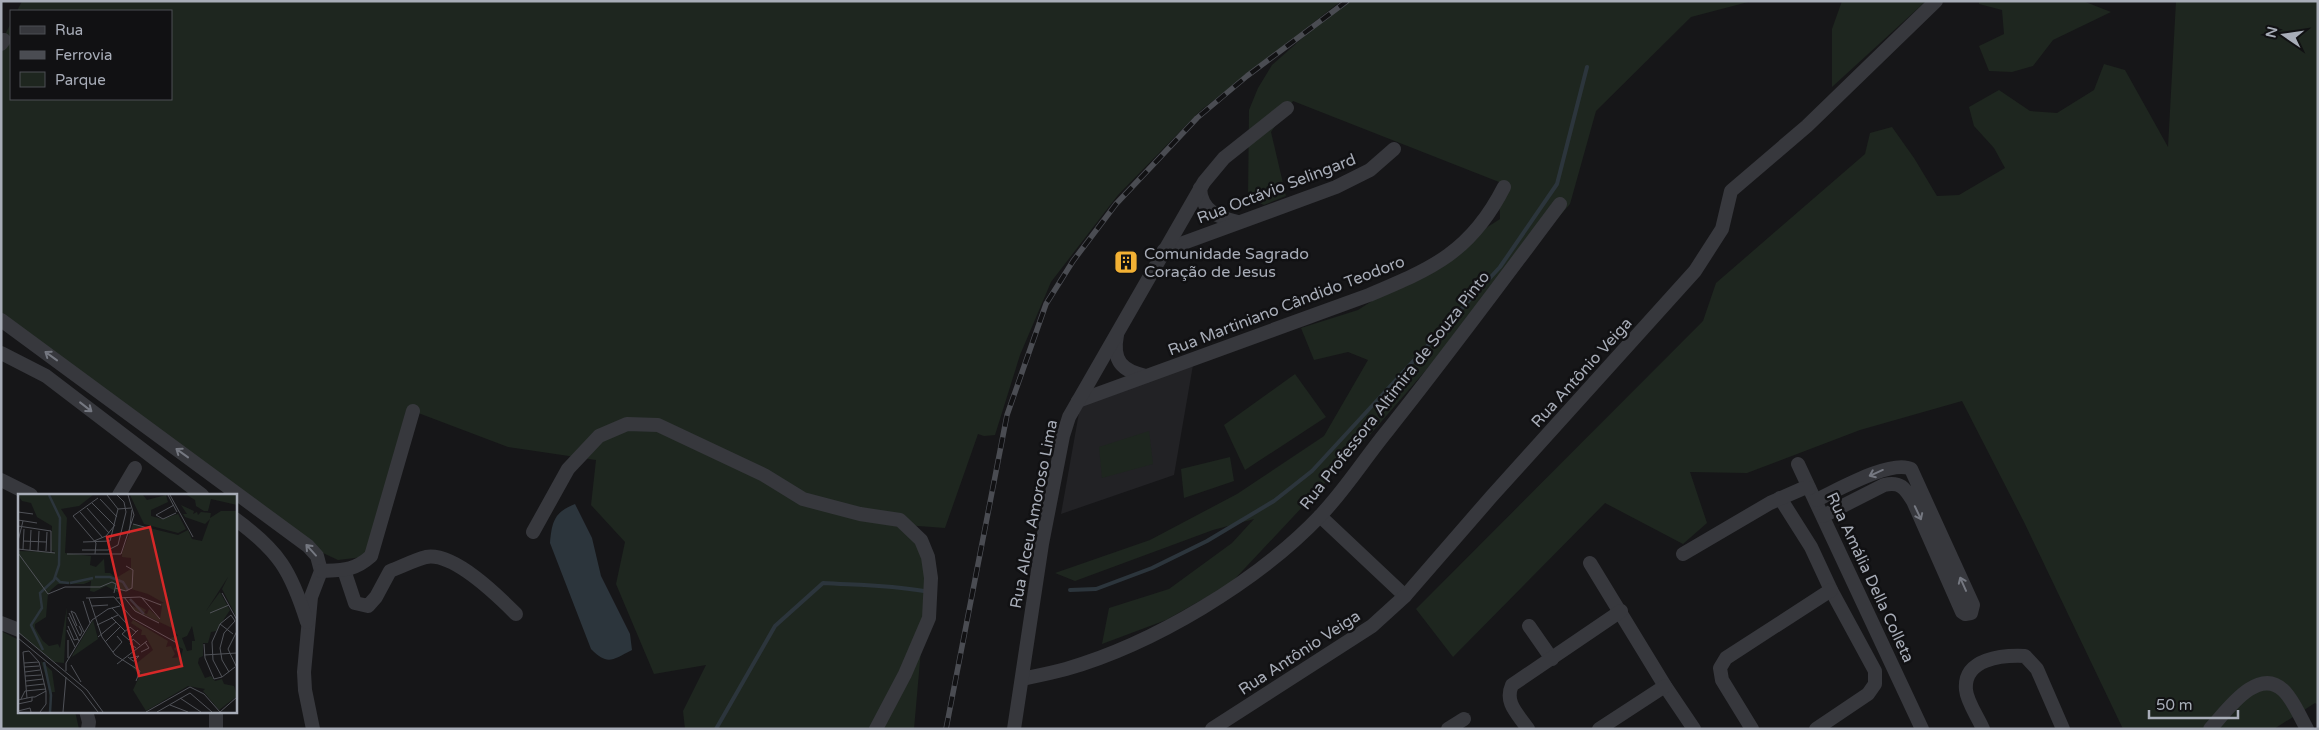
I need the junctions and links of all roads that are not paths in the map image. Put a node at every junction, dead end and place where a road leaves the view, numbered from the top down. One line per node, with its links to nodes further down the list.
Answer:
1 (1936, 1): 32 (street, Rua Antônio Veiga)
2 (1287, 108): 5 (street, Rua Alceu Amoroso Lima)
3 (1394, 149): 7 (street, Rua Octávio Selingard)
4 (1504, 187): 12 (street, Rua Martiniano Cândido Teodoro)
5 (1200, 188): 7 (street); 8 (street, Rua Alceu Amoroso Lima)
6 (1560, 204): 23 (street, Rua Professora Altimira de Souza Pinto)
7 (1239, 222): 8 (street, Rua Octávio Selingard)
8 (1164, 250): 10 (street, Rua Alceu Amoroso Lima)
9 (1, 320): 29 (street, one-way to 9)
10 (1117, 332): 12 (street); 13 (street, Rua Alceu Amoroso Lima)
11 (1, 353): 20 (street, one-way to 20)
12 (1146, 376): 13 (street, Rua Martiniano Cândido Teodoro)
13 (1078, 401): 40 (street, Rua Alceu Amoroso Lima)
14 (413, 411): 30 (street)
15 (1798, 464): 21 (street)
16 (135, 468): 19 (street)
17 (1, 480): 18 (street)
18 (29, 494)
19 (120, 494)
20 (201, 494)
21 (1813, 494): 22 (street, Rua Amália Della Colleta); 24 (street, Rua Amália Della Colleta); 24 (street, one-way to 21)
22 (1780, 498): 27 (street, Rua Amália Della Colleta); 31 (street)
23 (1320, 516): 32 (street); 40 (street, Rua Professora Altimira de Souza Pinto)
24 (1824, 516): 57 (street, Rua Amália Della Colleta)
25 (236, 520): 37 (street)
26 (533, 532): 48 (street)
27 (1683, 554)
28 (1590, 563): 33 (street)
29 (321, 570): 30 (street); 37 (street)
30 (344, 570): 34 (street)
31 (1831, 590): 55 (street); 56 (street)
32 (1405, 596): 50 (street, Rua Antônio Veiga)
33 (1621, 611): 39 (street); 41 (street)
34 (516, 614)
35 (1, 623): 38 (street)
36 (1529, 626): 39 (street)
37 (310, 629): 47 (street)
38 (18, 630)
39 (1552, 658): 52 (street)
40 (1022, 679): 49 (street, Rua Alceu Amoroso Lima)
41 (1665, 686): 53 (street); 54 (street)
42 (86, 712): 45 (street)
43 (216, 712): 46 (street)
44 (1464, 719): 51 (street)
45 (88, 729)
46 (216, 729)
47 (313, 729)
48 (876, 729)
49 (1014, 729)
50 (1212, 729)
51 (1448, 729)
52 (1528, 729)
53 (1599, 729)
54 (1694, 729)
55 (1752, 729)
56 (1816, 729)
57 (1922, 729)
58 (1983, 729): 59 (street)
59 (2063, 729)
60 (2210, 729): 61 (street)
61 (2307, 729)

